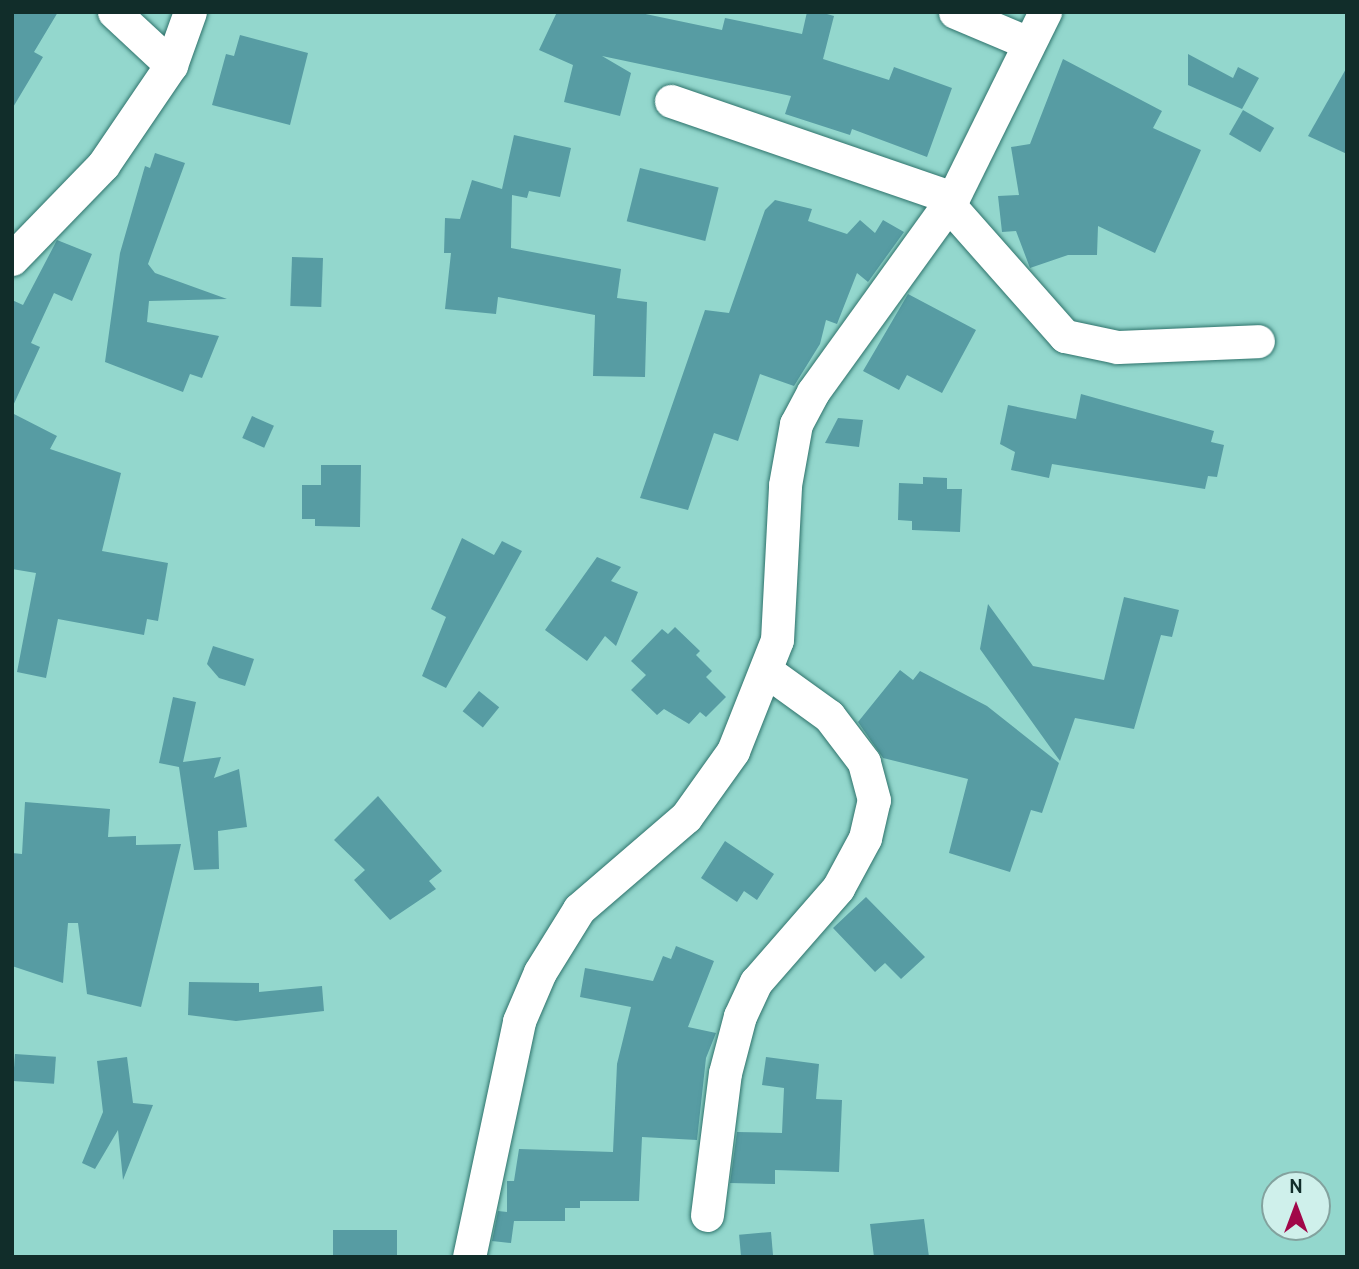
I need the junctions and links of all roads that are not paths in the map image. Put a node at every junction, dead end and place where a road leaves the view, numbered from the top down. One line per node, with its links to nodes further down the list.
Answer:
1 (114, 12): 6 (street)
2 (190, 12): 6 (street)
3 (955, 12): 5 (street)
4 (1045, 12): 5 (street)
5 (1026, 43): 8 (street)
6 (171, 65): 9 (street)
7 (671, 101): 8 (street)
8 (951, 202): 10 (street); 11 (street)
9 (12, 259)
10 (1258, 341)
11 (768, 672): 12 (street); 13 (street)
12 (707, 1215)
13 (469, 1257)

